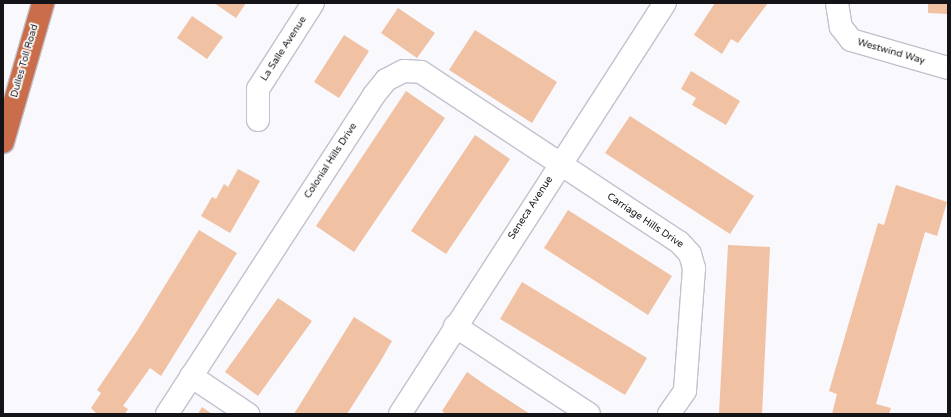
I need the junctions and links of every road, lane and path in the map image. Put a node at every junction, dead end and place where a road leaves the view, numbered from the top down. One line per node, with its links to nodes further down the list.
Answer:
1 (43, 3): 7 (highway, Dulles Toll Road)
2 (313, 3): 6 (street, La Salle Avenue)
3 (665, 3): 8 (street, Seneca Avenue)
4 (837, 3): 5 (street, Westwind Way)
5 (948, 68)
6 (258, 120)
7 (3, 142)
8 (560, 164): 9 (street, Seneca Avenue); 10 (street, Colonial Hills Drive); 15 (street, Carriage Hills Drive)
9 (455, 326): 13 (street, Seneca Avenue); 14 (street)
10 (191, 376): 11 (street, Colonial Hills Drive); 12 (street)
11 (167, 414)
12 (248, 414)
13 (400, 414)
14 (589, 414)
15 (669, 414)

